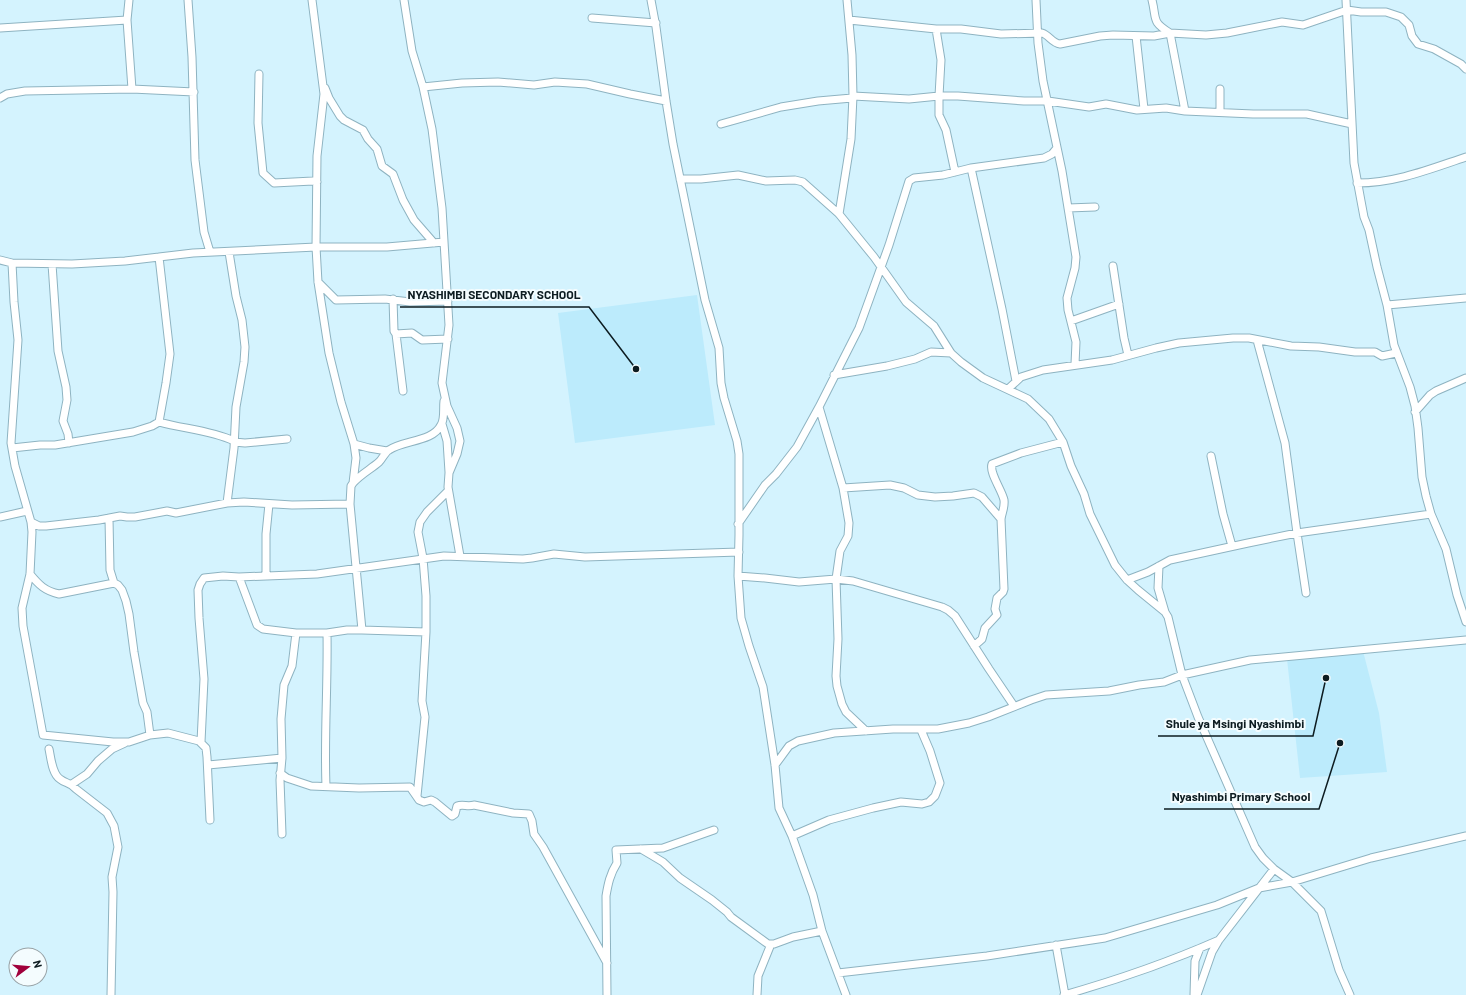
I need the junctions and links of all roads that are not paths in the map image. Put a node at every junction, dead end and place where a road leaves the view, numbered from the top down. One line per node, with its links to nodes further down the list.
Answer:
1 (129, 0): 12 (street)
2 (188, 0): 26 (street)
3 (312, 0): 22 (street)
4 (404, 0): 23 (street)
5 (651, 0): 14 (street)
6 (847, 0): 13 (street)
7 (1036, 0): 17 (street)
8 (1152, 0): 18 (street)
9 (1346, 0): 10 (street)
10 (1347, 10): 18 (street); 20 (street); 36 (street)
11 (592, 18): 14 (street)
12 (127, 20): 15 (street); 24 (street)
13 (849, 20): 16 (street); 28 (street)
14 (656, 23): 30 (street)
15 (0, 28)
16 (936, 29): 17 (street); 27 (street)
17 (1038, 33): 19 (street); 31 (street)
18 (1170, 33): 19 (street); 33 (street)
19 (1136, 36): 32 (street)
20 (1466, 69)
21 (259, 74): 42 (street)
22 (322, 80): 42 (street); 47 (street)
23 (423, 87): 30 (street); 48 (street)
24 (132, 89): 26 (street); 29 (street)
25 (1220, 89): 34 (street)
26 (194, 92): 50 (street)
27 (939, 96): 28 (street); 31 (street); 40 (street)
28 (852, 97): 35 (street); 46 (street)
29 (0, 98)
30 (666, 101): 41 (street)
31 (1048, 101): 32 (street); 37 (street)
32 (1144, 109): 33 (street)
33 (1185, 111): 34 (street)
34 (1220, 112): 36 (street)
35 (720, 124)
36 (1352, 124): 43 (street)
37 (1057, 148): 39 (street); 45 (street)
38 (1466, 157): 43 (street)
39 (971, 168): 40 (street); 74 (street)
40 (955, 172): 57 (street)
41 (680, 179): 46 (street); 103 (street)
42 (317, 182): 49 (street)
43 (1358, 183): 63 (street)
44 (1095, 207): 45 (street)
45 (1068, 208): 64 (street)
46 (839, 214): 57 (street)
47 (434, 242): 48 (street); 49 (street)
48 (444, 242): 61 (street)
49 (316, 247): 51 (street); 58 (street)
50 (210, 252): 51 (street); 52 (street)
51 (229, 252): 83 (street)
52 (160, 257): 55 (street); 80 (street)
53 (0, 260): 54 (street)
54 (12, 263): 55 (street); 87 (street)
55 (52, 264): 85 (street)
56 (1112, 266): 62 (street)
57 (881, 267): 68 (street); 72 (street)
58 (318, 282): 60 (street); 86 (street)
59 (1466, 298): 63 (street)
60 (393, 299): 61 (street); 65 (street)
61 (448, 301): 66 (street)
62 (1119, 304): 64 (street); 70 (street)
63 (1387, 305): 69 (street)
64 (1071, 321): 71 (street)
65 (396, 334): 66 (street); 76 (street)
66 (448, 339): 77 (street)
67 (1257, 340): 69 (street); 70 (street); 104 (street)
68 (951, 352): 72 (street); 75 (street)
69 (1396, 353): 79 (street)
70 (1128, 355): 71 (street)
71 (1075, 364): 74 (street)
72 (834, 375): 78 (street)
73 (1466, 378): 79 (street)
74 (1016, 381): 75 (street)
75 (1008, 389): 84 (street)
76 (403, 391)
77 (444, 397): 81 (street); 90 (street)
78 (819, 407): 92 (street); 103 (street)
79 (1415, 412): 98 (street)
80 (159, 422): 83 (street); 85 (street)
81 (442, 424): 88 (street); 90 (street)
82 (287, 439): 83 (street)
83 (234, 442): 94 (street)
84 (1063, 442): 101 (street); 116 (street)
85 (69, 443): 87 (street)
86 (354, 444): 88 (street); 91 (street)
87 (12, 448): 97 (street)
88 (387, 451): 91 (street)
89 (1211, 456): 105 (street)
90 (449, 474): 93 (street)
91 (353, 482): 96 (street)
92 (843, 488): 101 (street); 115 (street)
93 (448, 491): 107 (street); 108 (street)
94 (227, 503): 95 (street); 100 (street)
95 (269, 504): 96 (street); 112 (street)
96 (350, 504): 110 (street)
97 (27, 511): 99 (street); 102 (street)
98 (1431, 514): 104 (street); 120 (street)
99 (0, 517)
100 (109, 518): 102 (street); 117 (street)
101 (1001, 519): 127 (street)
102 (31, 522): 111 (street)
103 (738, 524): 106 (street)
104 (1297, 533): 105 (street); 118 (street)
105 (1232, 546): 109 (street)
106 (739, 552): 107 (street); 113 (street)
107 (460, 556): 108 (street)
108 (423, 558): 110 (street); 123 (street)
109 (1159, 566): 116 (street); 119 (street)
110 (355, 569): 112 (street); 122 (street)
111 (30, 574): 117 (street); 133 (street)
112 (266, 576): 114 (street)
113 (738, 576): 115 (street); 138 (street)
114 (239, 577): 125 (street); 134 (street)
115 (836, 579): 127 (street); 131 (street)
116 (1126, 580): 119 (street)
117 (114, 583): 132 (street)
118 (1306, 593)
119 (1165, 612): 128 (street)
120 (1465, 612): 121 (street)
121 (1466, 622)
122 (362, 630): 123 (street); 124 (street)
123 (426, 632): 142 (street)
124 (327, 633): 125 (street); 141 (street)
125 (296, 634): 136 (street)
126 (1466, 640): 128 (street)
127 (974, 646): 129 (street)
128 (1182, 675): 129 (street); 149 (street)
129 (1014, 706): 130 (street)
130 (921, 730): 131 (street); 146 (street)
131 (866, 731): 138 (street)
132 (150, 735): 133 (street); 134 (street)
133 (129, 742): 140 (street)
134 (202, 742): 137 (street)
135 (49, 749): 140 (street)
136 (282, 758): 137 (street); 139 (street)
137 (208, 765): 143 (street)
138 (775, 765): 146 (street)
139 (280, 773): 141 (street); 145 (street)
140 (72, 784): 159 (street)
141 (326, 786): 142 (street)
142 (417, 796): 157 (street)
143 (210, 820)
144 (714, 830): 148 (street)
145 (282, 834)
146 (792, 836): 152 (street)
147 (1466, 836): 150 (street)
148 (640, 849): 154 (street); 157 (street)
149 (1274, 869): 150 (street); 151 (street)
150 (1292, 882): 151 (street); 166 (street)
151 (1259, 888): 153 (street); 155 (street)
152 (822, 931): 154 (street); 158 (street)
153 (1219, 940): 156 (street); 165 (street)
154 (771, 944): 161 (street)
155 (1056, 945): 158 (street); 163 (street)
156 (1200, 948): 163 (street); 164 (street)
157 (606, 963): 160 (street)
158 (838, 973): 162 (street)
159 (111, 995)
160 (607, 995)
161 (756, 995)
162 (846, 995)
163 (1065, 995)
164 (1194, 995)
165 (1197, 995)
166 (1350, 995)

